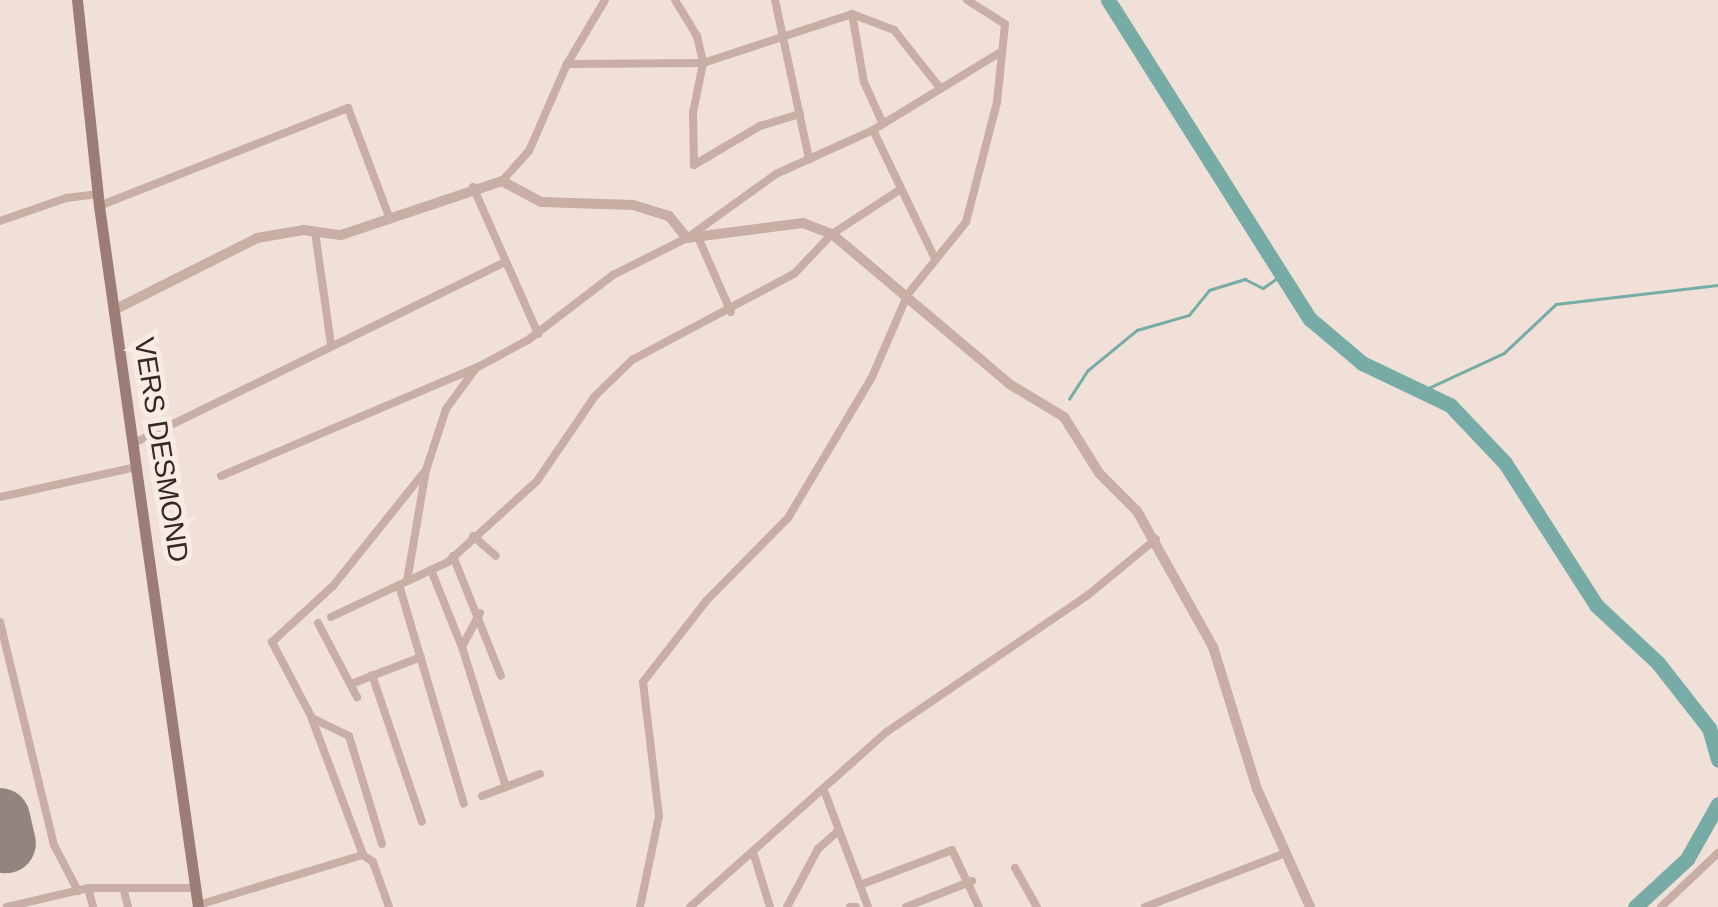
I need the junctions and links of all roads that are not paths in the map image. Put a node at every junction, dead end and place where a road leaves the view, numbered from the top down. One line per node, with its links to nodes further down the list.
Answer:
1 (77, 0): 19 (main road, VERS DESMOND)
2 (605, 0): 10 (street)
3 (674, 0): 9 (street)
4 (775, 0): 7 (street)
5 (967, 0): 8 (street)
6 (852, 14): 7 (street); 11 (street); 13 (street)
7 (786, 40): 9 (street); 12 (street)
8 (1001, 52): 11 (street); 25 (street)
9 (704, 63): 10 (street); 12 (street)
10 (566, 64): 16 (street)
11 (941, 89): 13 (street)
12 (800, 114): 15 (street)
13 (883, 124): 14 (street)
14 (874, 130): 15 (street); 18 (street)
15 (809, 159): 24 (street)
16 (502, 181): 17 (street); 24 (street)
17 (473, 188): 21 (street); 26 (street)
18 (901, 189): 23 (street); 25 (street)
19 (98, 200): 20 (street); 21 (street); 28 (main road, VERS DESMOND)
20 (0, 220)
21 (390, 220): 22 (street)
22 (316, 232): 28 (street); 31 (street)
23 (832, 234): 24 (street); 27 (street); 29 (street)
24 (693, 237): 29 (street); 30 (street)
25 (934, 257): 27 (street)
26 (505, 262): 30 (street); 31 (street)
27 (908, 294): 39 (street); 79 (street)
28 (114, 310): 33 (main road, VERS DESMOND)
29 (731, 312): 38 (street)
30 (538, 334): 32 (street)
31 (331, 345): 33 (street)
32 (476, 368): 35 (street); 36 (street)
33 (136, 442): 34 (main road, VERS DESMOND)
34 (140, 466): 37 (street); 71 (main road, VERS DESMOND)
35 (426, 470): 43 (street); 54 (street)
36 (221, 476)
37 (0, 497)
38 (473, 536): 40 (street); 41 (street)
39 (1156, 538): 57 (street); 63 (street)
40 (453, 556): 42 (street); 44 (street)
41 (496, 556)
42 (431, 570): 43 (street); 48 (street)
43 (403, 583): 45 (street); 49 (street)
44 (480, 613): 48 (street); 51 (street)
45 (330, 617)
46 (0, 622): 72 (street)
47 (318, 623): 52 (street)
48 (462, 647): 56 (street)
49 (422, 658): 50 (street); 59 (street)
50 (372, 675): 52 (street); 60 (street)
51 (501, 676)
52 (352, 684): 53 (street)
53 (357, 697)
54 (312, 718): 62 (street); 65 (street)
55 (540, 774): 56 (street)
56 (506, 787): 58 (street)
57 (825, 792): 61 (street); 66 (street)
58 (482, 796)
59 (464, 804)
60 (422, 822)
61 (839, 830): 69 (street); 82 (street)
62 (382, 844)
63 (1286, 853): 87 (street); 88 (street)
64 (1718, 853): 89 (street)
65 (362, 855): 74 (street); 78 (street)
66 (754, 855): 80 (street); 81 (street)
67 (1014, 868): 86 (street)
68 (972, 881): 69 (street); 84 (street); 85 (street)
69 (860, 885): 83 (street)
70 (88, 888): 72 (street); 73 (street); 76 (street)
71 (196, 888): 73 (street); 74 (main road, VERS DESMOND)
72 (78, 891): 75 (street)
73 (124, 892): 77 (street)
74 (198, 906)
75 (7, 907)
76 (93, 907)
77 (128, 907)
78 (389, 907)
79 (640, 907)
80 (690, 907)
81 (770, 907)
82 (788, 907)
83 (868, 907)
84 (906, 907)
85 (979, 907)
86 (1037, 907)
87 (1145, 907)
88 (1310, 907)
89 (1661, 907)

